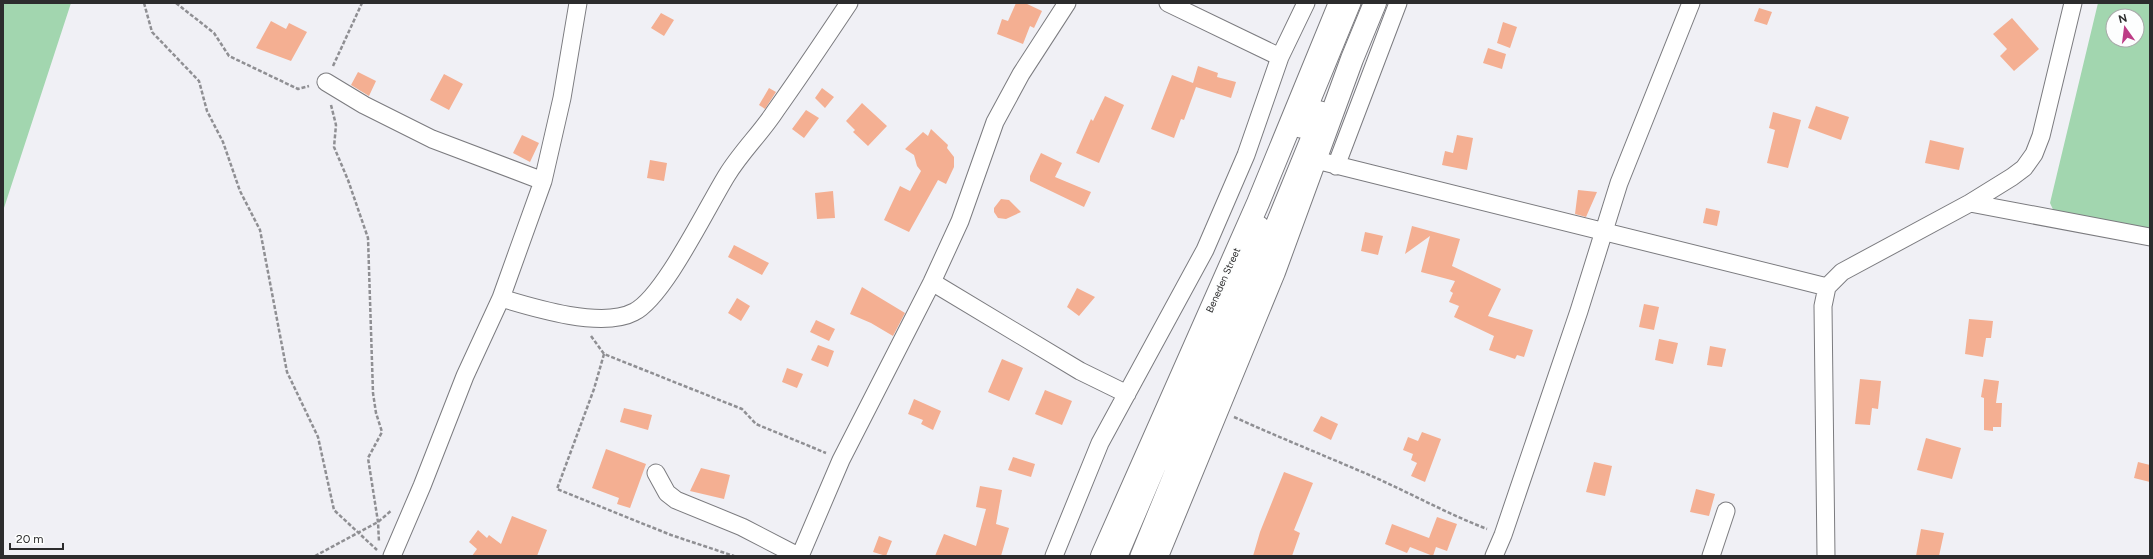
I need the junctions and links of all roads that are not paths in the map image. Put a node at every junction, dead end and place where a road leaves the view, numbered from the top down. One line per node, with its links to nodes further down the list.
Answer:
1 (578, 3): 16 (street)
2 (849, 3): 22 (street)
3 (1067, 3): 20 (street)
4 (1168, 3): 13 (street)
5 (1306, 3): 13 (street)
6 (1340, 3): 29 (main road, Beneden Street)
7 (1352, 3): 30 (street)
8 (1365, 3): 31 (street)
9 (1375, 3): 15 (main road)
10 (1398, 3): 15 (street)
11 (1691, 3): 18 (street)
12 (2073, 3): 17 (street)
13 (1280, 57): 23 (street)
14 (326, 82): 16 (street)
15 (1326, 163): 18 (street); 32 (main road)
16 (543, 181): 22 (street)
17 (1970, 203): 19 (street); 21 (street)
18 (1604, 231): 21 (street); 33 (street)
19 (2150, 237)
20 (932, 282): 23 (street); 27 (street)
21 (1827, 287): 35 (street)
22 (501, 298): 26 (street)
23 (1127, 394): 28 (street)
24 (656, 472): 27 (street)
25 (1726, 511): 34 (street)
26 (392, 556)
27 (799, 556)
28 (1054, 556)
29 (1102, 556)
30 (1119, 556)
31 (1139, 556)
32 (1157, 556)
33 (1494, 556)
34 (1711, 556)
35 (1826, 556)

